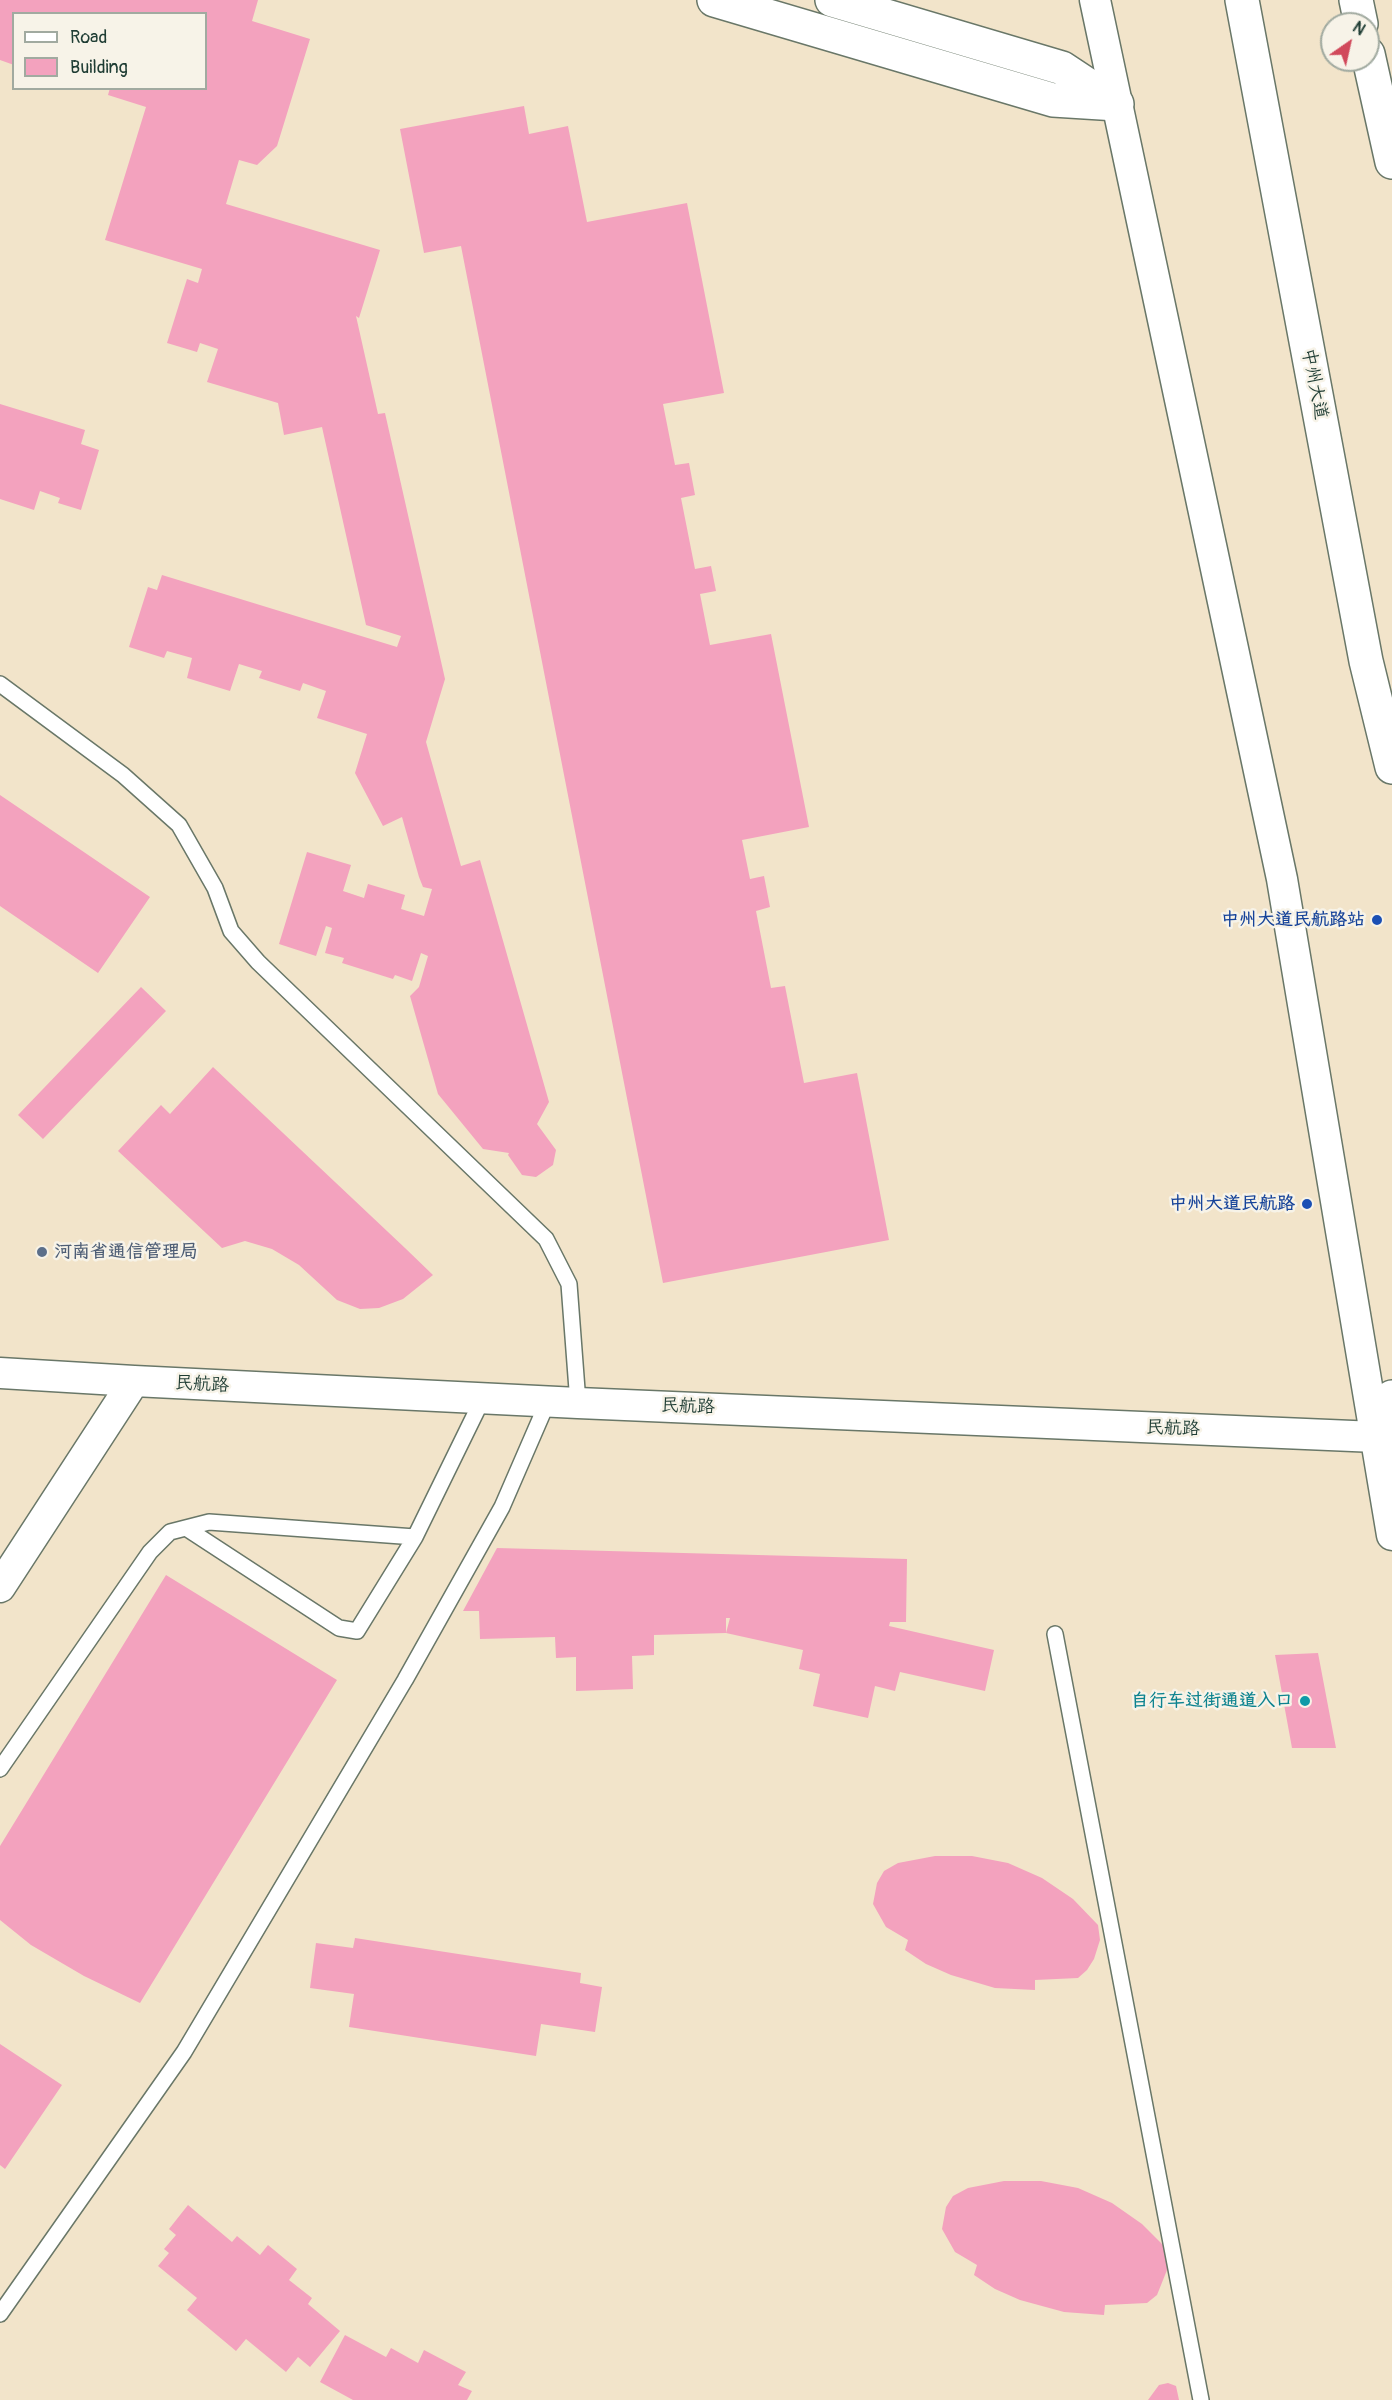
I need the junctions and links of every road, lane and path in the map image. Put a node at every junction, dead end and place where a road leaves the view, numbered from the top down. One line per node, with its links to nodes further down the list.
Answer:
1 (714, 0): 6 (main road)
2 (832, 0): 6 (main road)
3 (1095, 0): 6 (street)
4 (1242, 0): 9 (main road, 中州大道)
5 (1372, 72): 7 (main road)
6 (1117, 104): 16 (street)
7 (1392, 162)
8 (0, 684): 15 (lane)
9 (1392, 767)
10 (0, 1373): 11 (street, 民航路)
11 (134, 1382): 12 (street, 民航路); 21 (street)
12 (483, 1398): 14 (street, 民航路); 20 (lane)
13 (1392, 1398): 16 (main road)
14 (548, 1401): 15 (street, 民航路); 24 (lane)
15 (578, 1403): 16 (street, 民航路)
16 (1376, 1437): 17 (main road); 19 (street)
17 (1392, 1470)
18 (186, 1528): 20 (lane); 20 (lane); 23 (lane)
19 (1392, 1535)
20 (415, 1537)
21 (0, 1587)
22 (1055, 1634): 25 (lane)
23 (0, 1769)
24 (0, 2314)
25 (1201, 2400)

